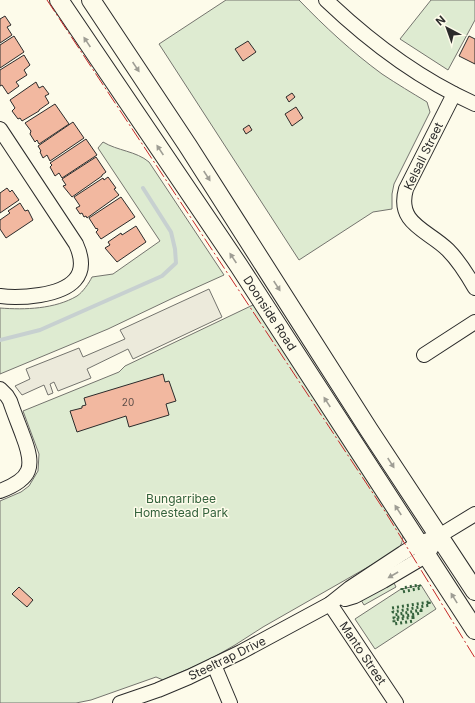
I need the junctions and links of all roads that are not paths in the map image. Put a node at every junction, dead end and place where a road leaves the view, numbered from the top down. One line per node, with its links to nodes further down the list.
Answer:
1 (59, 0): 15 (main road, Doonside Road, one-way to 1)
2 (91, 0): 14 (main road, Doonside Road, one-way to 14)
3 (326, 0): 4 (street)
4 (454, 94): 5 (street); 7 (street, Kelsall Street)
5 (475, 104)
6 (0, 129): 8 (street)
7 (475, 288)
8 (0, 296)
9 (475, 322): 10 (street)
10 (424, 354)
11 (0, 389): 12 (street)
12 (0, 491)
13 (475, 514): 14 (street, Steeltrap Drive)
14 (439, 536): 15 (street, Steeltrap Drive); 16 (main road, Doonside Road)
15 (423, 549): 17 (street, Steeltrap Drive); 18 (main road, Doonside Road, one-way to 15)
16 (475, 591)
17 (330, 604): 19 (street, Steeltrap Drive); 22 (street, Manto Street)
18 (475, 630)
19 (214, 665): 20 (street, Steeltrap Drive); 21 (street)
20 (120, 703)
21 (230, 703)
22 (396, 703)

